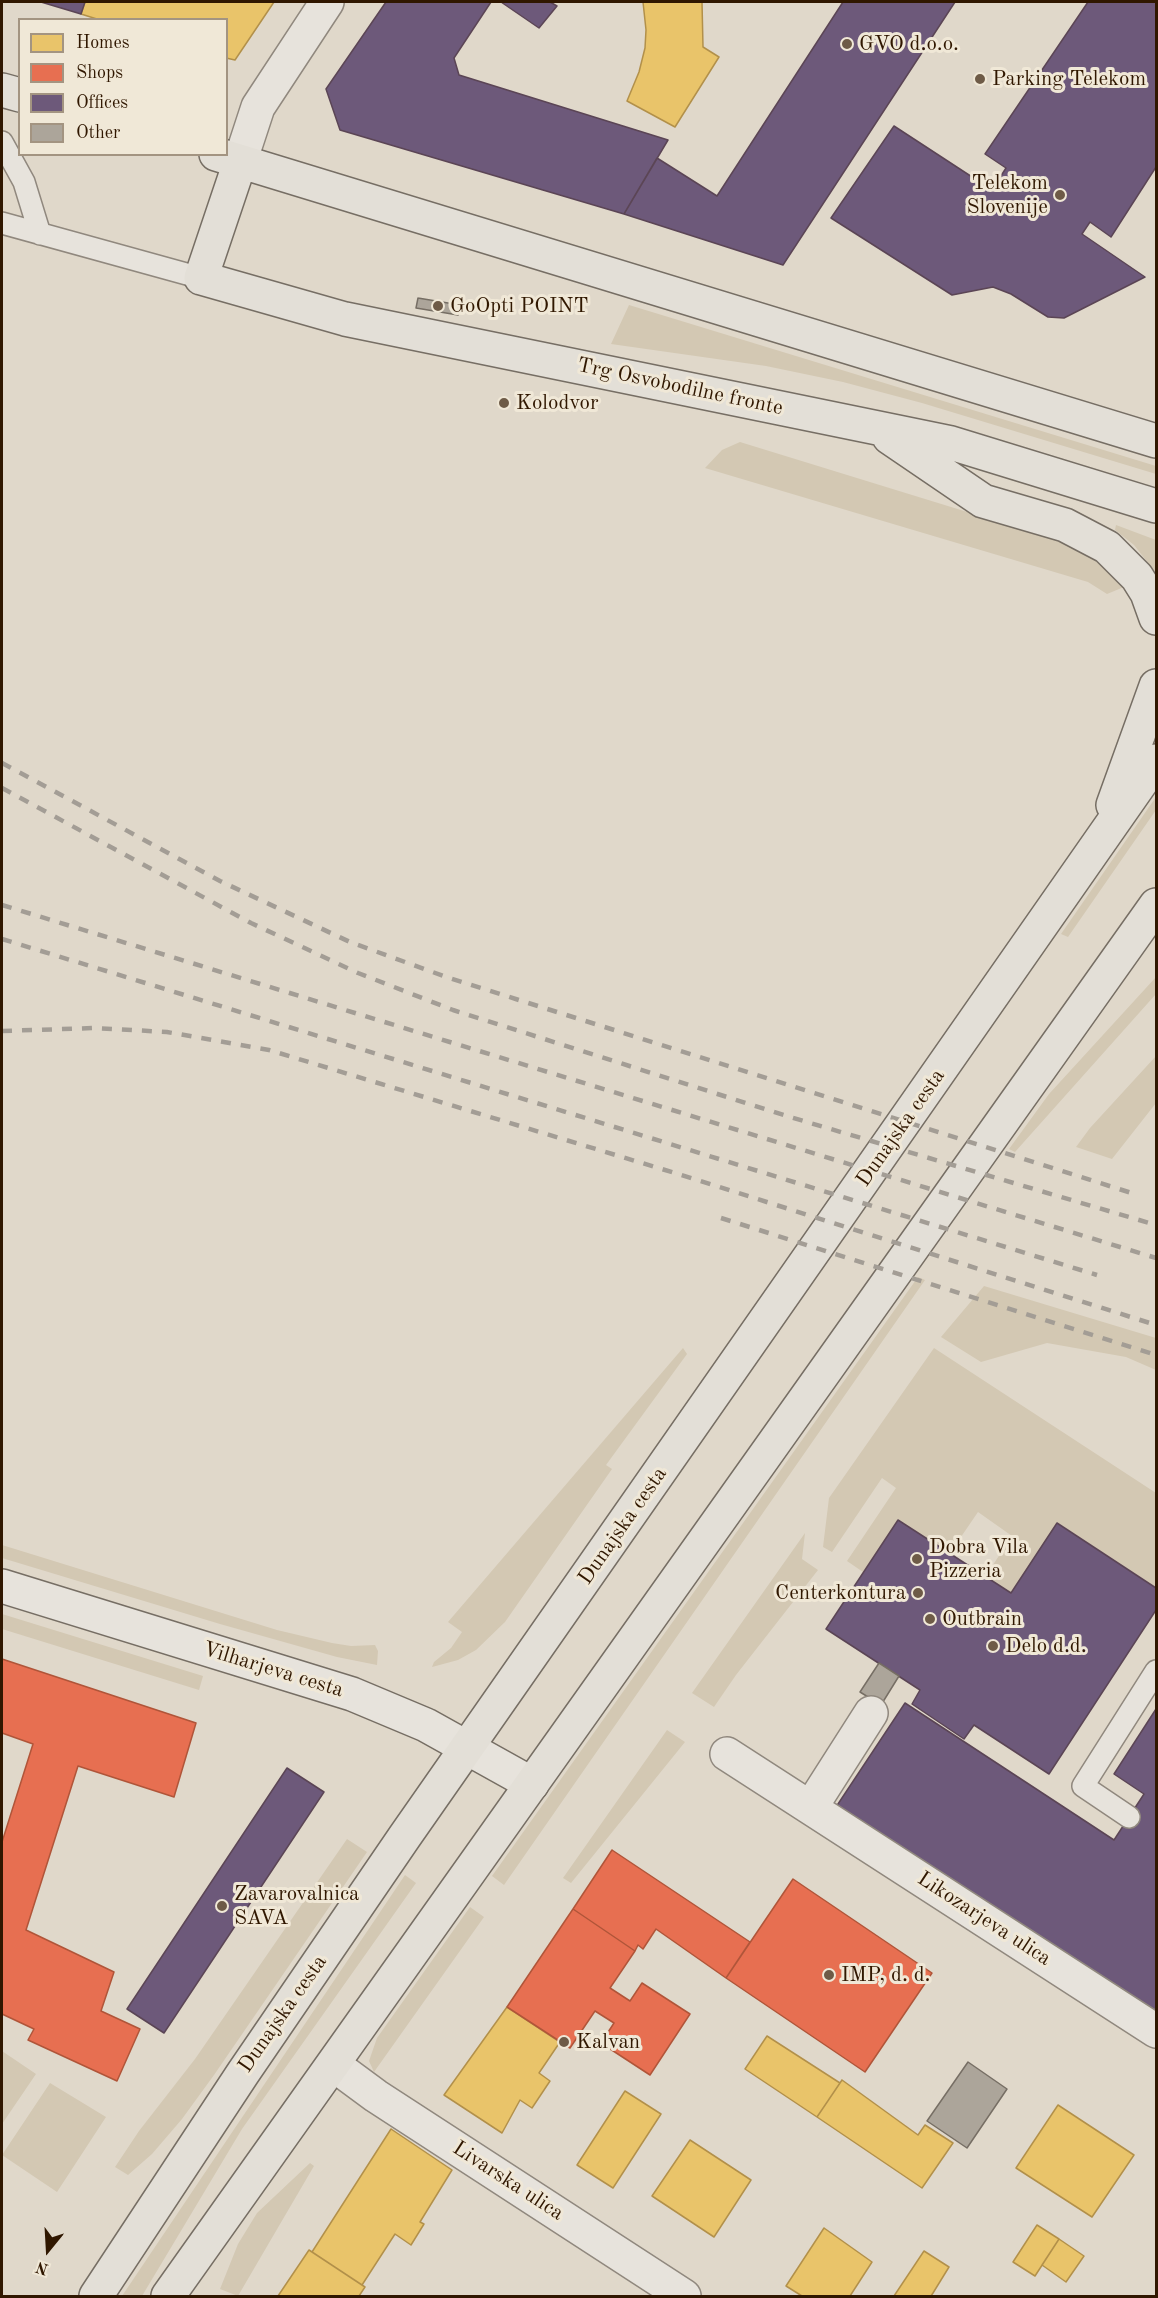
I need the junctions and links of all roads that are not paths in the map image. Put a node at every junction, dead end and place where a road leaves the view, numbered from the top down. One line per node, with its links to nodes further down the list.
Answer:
1 (327, 2): 5 (street)
2 (2, 90): 3 (main road)
3 (18, 94)
4 (2, 142): 7 (lane)
5 (228, 158): 8 (main road); 10 (main road)
6 (2, 223): 7 (lane, Trg Osvobodilne fronte)
7 (40, 234): 8 (lane, Trg Osvobodilne fronte)
8 (201, 278): 9 (main road, Trg Osvobodilne fronte)
9 (877, 429): 11 (main road, Trg Osvobodilne fronte); 12 (main road)
10 (1156, 441)
11 (1156, 506)
12 (1156, 618)
13 (1156, 686): 15 (main road)
14 (1156, 761): 15 (main road, Dunajska cesta)
15 (1100, 840): 20 (main road, Dunajska cesta)
16 (1156, 905): 22 (main road)
17 (2, 1586): 20 (street, Vilharjeva cesta)
18 (1156, 1671): 24 (lane)
19 (871, 1713): 23 (street)
20 (468, 1748): 22 (street, Vilharjeva cesta); 27 (main road, Dunajska cesta)
21 (727, 1754): 23 (street, Likozarjeva ulica)
22 (532, 1784): 26 (main road)
23 (811, 1807): 25 (street, Likozarjeva ulica)
24 (1129, 1816)
25 (1156, 2031)
26 (334, 2064): 28 (main road); 29 (street, Livarska ulica)
27 (96, 2296)
28 (168, 2296)
29 (684, 2296)

